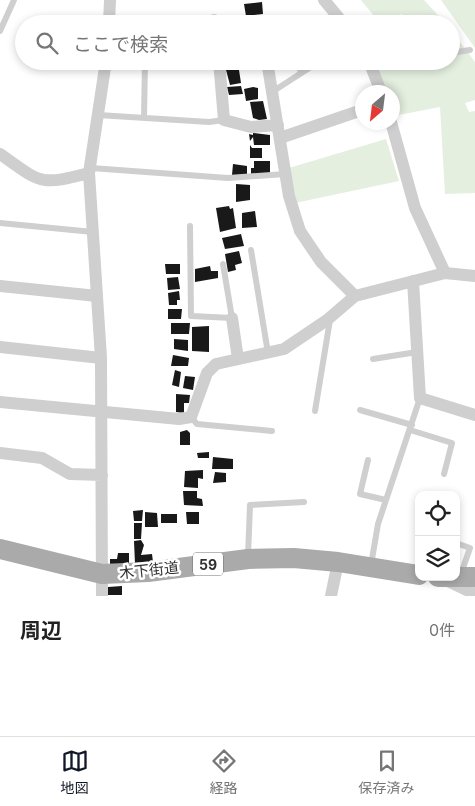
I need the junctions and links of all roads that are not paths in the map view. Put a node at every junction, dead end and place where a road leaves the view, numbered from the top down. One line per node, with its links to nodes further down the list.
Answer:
1 (14, 0): 6 (lane)
2 (110, 0): 4 (street)
3 (324, 0): 5 (street)
4 (109, 15)
5 (336, 15)
6 (0, 31)
7 (470, 50): 8 (lane)
8 (460, 52)
9 (105, 70): 20 (street)
10 (145, 70): 21 (lane)
11 (220, 70): 22 (street)
12 (268, 70): 18 (street)
13 (300, 70): 16 (lane)
14 (306, 70): 16 (lane)
15 (372, 70): 17 (street)
16 (301, 73): 18 (lane)
17 (378, 85)
18 (272, 92): 24 (street)
19 (355, 112): 24 (street)
20 (98, 115): 21 (lane); 26 (street)
21 (144, 118): 22 (lane)
22 (224, 120): 24 (street)
23 (393, 130): 33 (street)
24 (279, 131): 27 (street)
25 (0, 154): 26 (street)
26 (90, 171): 27 (lane); 30 (street)
27 (287, 174): 38 (street)
28 (0, 223): 30 (lane)
29 (190, 226): 40 (lane)
30 (93, 232): 37 (street)
31 (251, 250): 43 (lane)
32 (223, 264): 40 (lane)
33 (445, 273): 34 (street); 35 (street)
34 (475, 276)
35 (413, 281): 38 (street); 42 (street)
36 (0, 286): 37 (street)
37 (97, 296): 44 (street)
38 (355, 296): 39 (street)
39 (331, 316): 43 (street); 50 (lane)
40 (232, 318): 45 (street)
41 (0, 347): 44 (street)
42 (417, 352): 46 (lane); 47 (street)
43 (268, 354): 45 (street)
44 (102, 358): 51 (street)
45 (238, 359): 53 (street)
46 (373, 359)
47 (420, 398): 52 (street); 54 (lane)
48 (0, 402): 51 (street)
49 (360, 410): 54 (lane)
50 (315, 412)
51 (102, 414): 53 (street); 59 (street)
52 (475, 415)
53 (191, 417): 55 (lane)
54 (411, 428): 58 (lane); 60 (lane)
55 (272, 431)
56 (0, 453): 59 (street)
57 (368, 460): 60 (lane)
58 (444, 474)
59 (102, 476): 68 (street)
60 (386, 500): 66 (lane)
61 (304, 502): 64 (lane)
62 (460, 544): 69 (lane)
63 (0, 549): 68 (main road, 木下街道 / 59)
64 (248, 559): 65 (main road, 木下街道 / 59); 68 (main road, 木下街道 / 59)
65 (338, 562): 66 (main road, 木下街道 / 59); 73 (street)
66 (370, 566): 67 (main road, 木下街道 / 59)
67 (415, 573)
68 (102, 574): 72 (street)
69 (468, 574)
70 (448, 581): 71 (street)
71 (475, 594)
72 (102, 596)
73 (332, 596)

